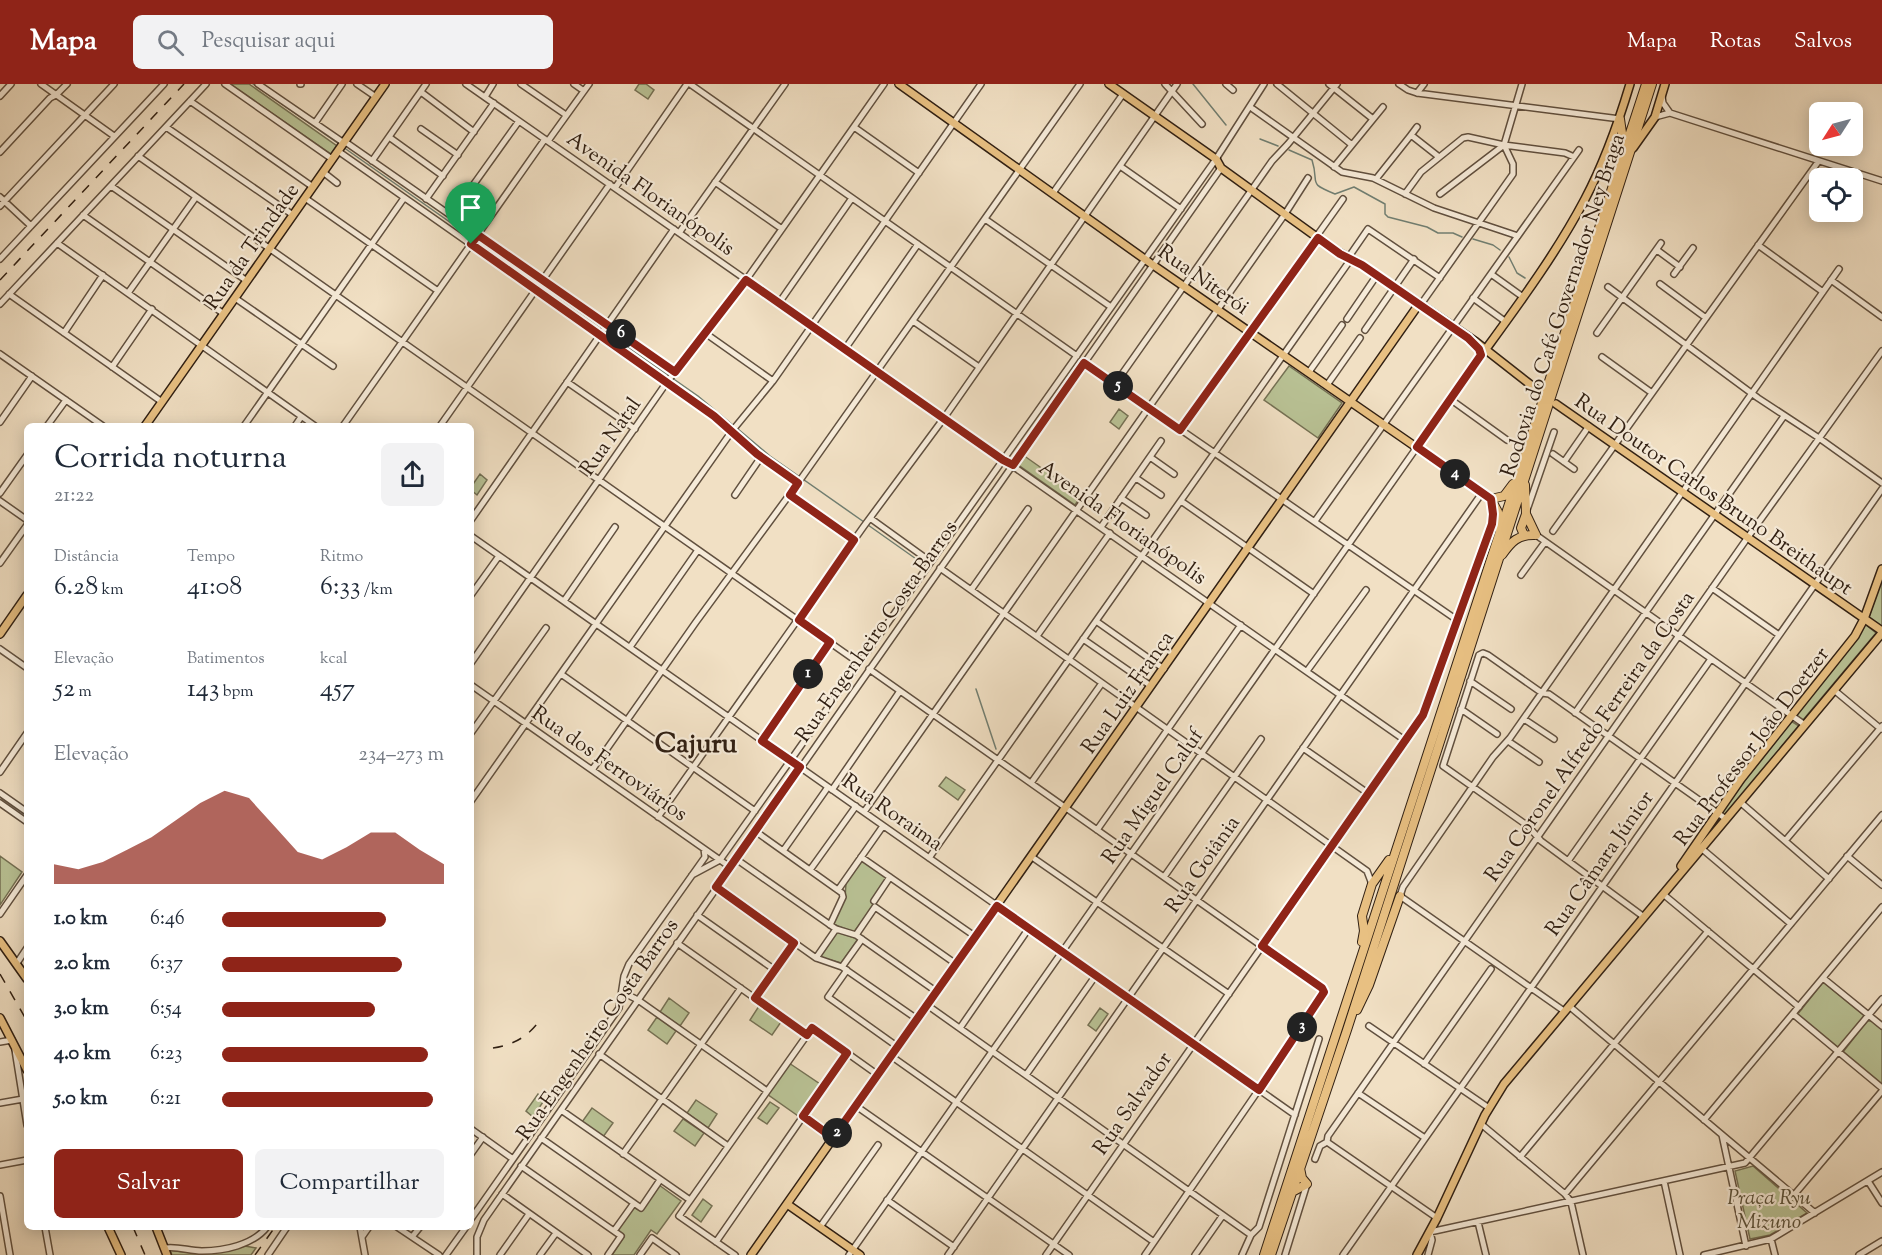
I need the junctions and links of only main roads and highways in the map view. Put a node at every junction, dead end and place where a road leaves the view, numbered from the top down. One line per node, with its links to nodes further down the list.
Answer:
1 (384, 84): 15 (main road, Rua da Trindade)
2 (899, 84): 13 (main road, Rua Niterói)
3 (1109, 84): 10 (main road)
4 (1630, 84): 8 (main road, Rua Miguel Caluf)
5 (1646, 84): 9 (highway, Rodovia do Café Governador Ney Braga)
6 (1652, 84): 9 (highway, Rodovia do Café Governador Ney Braga)
7 (1665, 84): 9 (main road)
8 (1620, 118): 9 (highway); 11 (main road, Rua Miguel Caluf)
9 (1628, 150): 17 (highway, Rodovia do Café Governador Ney Braga); 18 (highway, Rodovia do Café Governador Ney Braga)
10 (1419, 304): 11 (main road); 13 (main road, Rua Luiz França)
11 (1484, 352): 12 (main road); 16 (main road, Rua Miguel Caluf)
12 (1536, 389)
13 (1351, 401): 16 (main road, Rua Niterói); 41 (main road, Rua Luiz França)
14 (1556, 404): 27 (main road, Rua Doutor Carlos Bruno Breithaupt)
15 (147, 423)
16 (1417, 447): 19 (main road, Rua Niterói)
17 (1527, 471): 20 (highway); 24 (highway, Rodovia do Café Governador Ney Braga)
18 (1518, 478): 19 (highway); 22 (highway, Rodovia do Café Governador Ney Braga)
19 (1491, 499): 22 (highway)
20 (1526, 514): 21 (highway); 23 (highway)
21 (1529, 524): 23 (highway); 23 (highway)
22 (1499, 535): 30 (highway, Rodovia do Café Governador Ney Braga)
23 (1524, 535): 24 (highway)
24 (1497, 561): 37 (highway, Rodovia do Café Governador Ney Braga)
25 (1882, 570): 27 (main road, Rua Professor João Doetzer)
26 (24, 599): 29 (main road)
27 (1864, 619): 28 (main road, Rua Doutor Carlos Bruno Breithaupt); 31 (main road, Rua Professor João Doetzer)
28 (1882, 632): 31 (main road, Rua Professor João Doetzer)
29 (0, 634)
30 (1401, 834): 35 (highway, Rodovia do Café Governador Ney Braga); 35 (highway)
31 (1663, 894): 51 (main road, Rua Professor João Doetzer)
32 (1400, 897): 37 (highway)
33 (0, 941): 34 (main road)
34 (24, 974)
35 (1353, 983): 49 (highway, Rodovia do Café Governador Ney Braga)
36 (0, 1018): 38 (main road)
37 (1347, 1030): 39 (highway, Rodovia do Café Governador Ney Braga)
38 (24, 1064)
39 (1299, 1167): 40 (highway, Rodovia do Café Governador Ney Braga); 40 (highway)
40 (1291, 1193): 50 (highway, Rodovia do Café Governador Ney Braga)
41 (787, 1204): 45 (main road); 47 (main road, Rua Luiz França)
42 (109, 1230): 46 (main road)
43 (157, 1230): 44 (main road)
44 (166, 1252)
45 (850, 1252): 48 (main road)
46 (121, 1255)
47 (751, 1255)
48 (860, 1255)
49 (1264, 1255)
50 (1271, 1255)
51 (1417, 1255)

